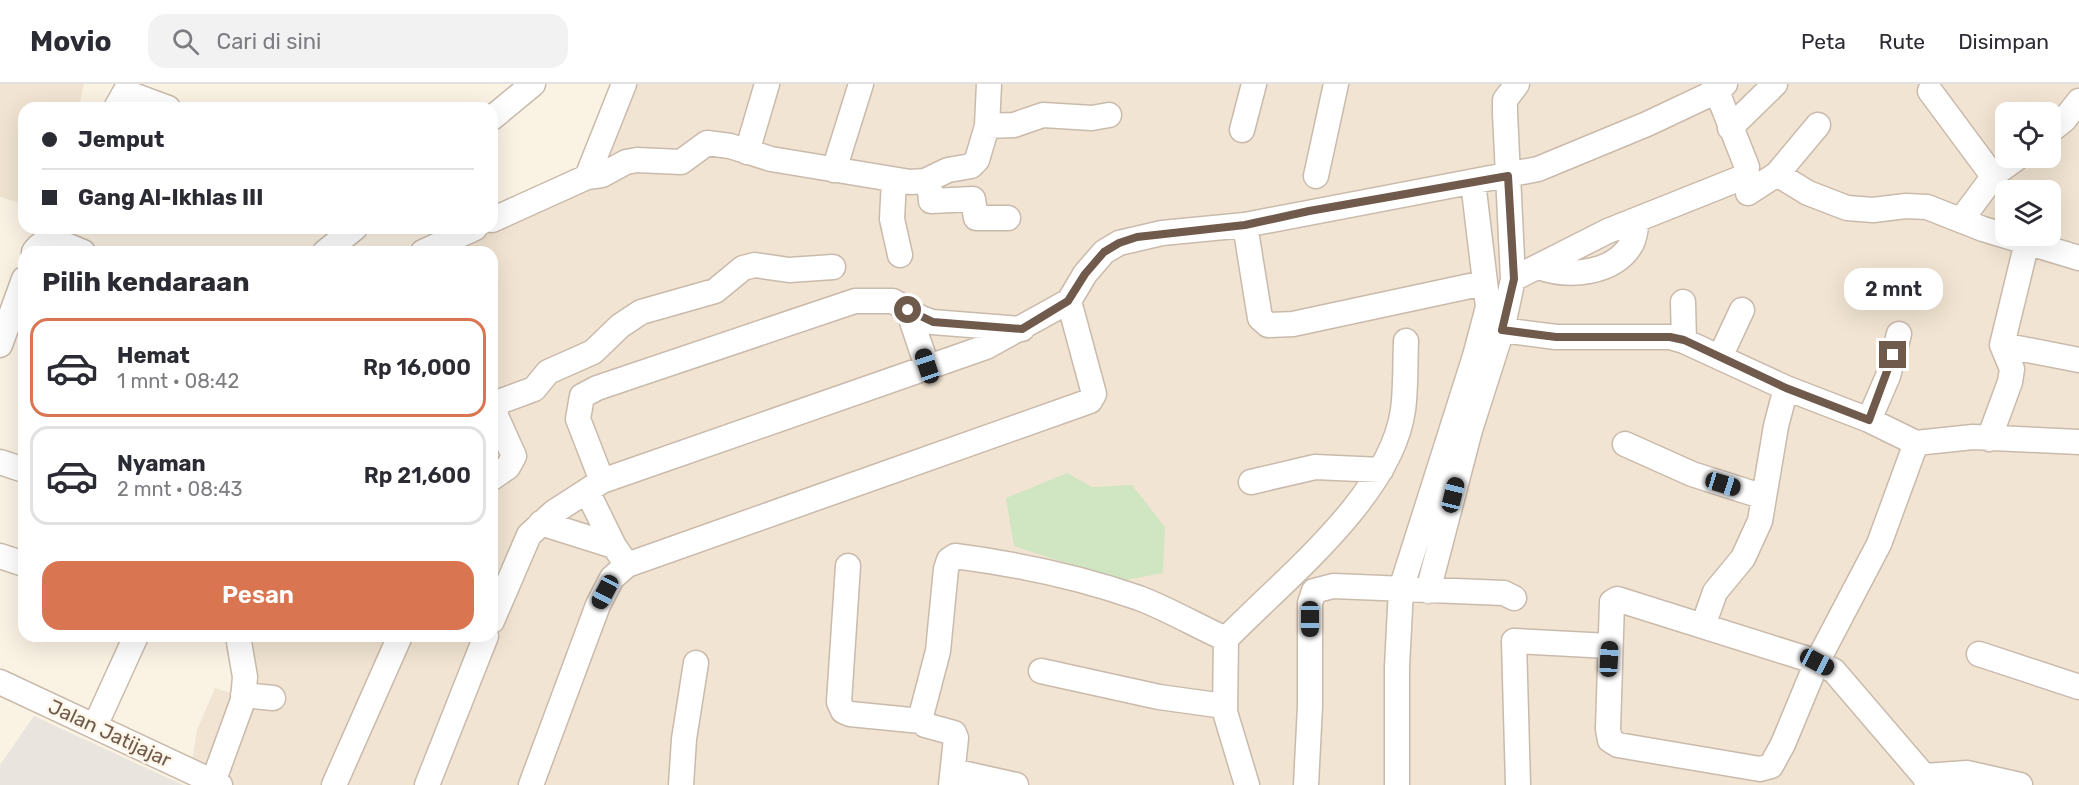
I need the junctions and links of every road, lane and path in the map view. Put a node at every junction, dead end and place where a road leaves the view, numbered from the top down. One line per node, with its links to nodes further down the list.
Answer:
1 (533, 84): 15 (street)
2 (624, 84): 29 (street)
3 (767, 84): 22 (street)
4 (861, 84): 24 (street)
5 (989, 84): 19 (street)
6 (1254, 84): 21 (street)
7 (1336, 84): 26 (street)
8 (1517, 84): 27 (street)
9 (1775, 84): 20 (street)
10 (1719, 86): 20 (street); 27 (street)
11 (1930, 91): 28 (street)
12 (2079, 101): 17 (street)
13 (119, 102): 14 (street)
14 (152, 102)
15 (498, 113)
16 (1109, 115): 19 (street)
17 (2061, 122)
18 (1818, 125): 25 (street)
19 (987, 126): 31 (street)
20 (1730, 128): 50 (street)
21 (1242, 130)
22 (747, 152): 24 (street); 29 (street)
23 (2004, 168): 28 (street)
24 (834, 170): 30 (street)
25 (1777, 174): 33 (street); 36 (street)
26 (1316, 176)
27 (1508, 176): 32 (street); 50 (street)
28 (1993, 176): 36 (street)
29 (587, 177): 34 (street)
30 (894, 180): 31 (street); 47 (street)
31 (929, 180): 35 (street)
32 (1473, 182): 37 (street); 51 (street)
33 (1748, 194)
34 (498, 217)
35 (1008, 218)
36 (1961, 220): 38 (street)
37 (1245, 225): 51 (street); 53 (street)
38 (1995, 231)
39 (348, 234): 43 (street)
40 (462, 234): 44 (street)
41 (73, 242): 42 (street)
42 (38, 246)
43 (332, 246)
44 (436, 246)
45 (2026, 246): 63 (street)
46 (2040, 246): 48 (street)
47 (900, 255)
48 (2079, 258)
49 (833, 267): 68 (street)
50 (1514, 279): 58 (street)
51 (1485, 284): 87 (street)
52 (18, 293): 59 (street)
53 (1068, 301): 57 (street); 84 (street)
54 (1683, 302): 61 (street)
55 (908, 310): 57 (street); 66 (street); 80 (street)
56 (1742, 310): 64 (street)
57 (1022, 329): 66 (street)
58 (1502, 330): 61 (street); 88 (street)
59 (2, 331)
60 (1899, 334): 69 (street)
61 (1684, 340): 64 (street)
62 (1406, 341): 77 (street)
63 (2002, 345): 65 (street); 71 (street)
64 (1720, 357): 67 (street)
65 (2079, 360)
66 (927, 366): 80 (street)
67 (1786, 388): 69 (street); 81 (street)
68 (498, 405)
69 (1869, 420): 73 (street)
70 (498, 421): 78 (street)
71 (1989, 438): 72 (street); 73 (street)
72 (2079, 442)
73 (1916, 443): 99 (street)
74 (1625, 444): 81 (street)
75 (0, 462): 76 (street)
76 (18, 468)
77 (1381, 470): 79 (street); 92 (street)
78 (498, 474)
79 (1251, 482)
80 (595, 486): 82 (street); 84 (street)
81 (1764, 497): 91 (street)
82 (541, 524): 84 (street); 90 (street)
83 (0, 555): 85 (street)
84 (620, 556): 114 (street)
85 (18, 562)
86 (848, 566): 107 (street)
87 (1401, 589): 88 (street); 118 (street); 119 (street)
88 (1428, 591): 89 (street)
89 (1514, 598)
90 (498, 606)
91 (1703, 626): 97 (street); 99 (street)
92 (1226, 639): 106 (street); 107 (street)
93 (133, 642): 108 (street)
94 (239, 642): 104 (street)
95 (397, 642): 112 (street)
96 (484, 642): 113 (street)
97 (1609, 646): 99 (street); 120 (street)
98 (1978, 654): 103 (street)
99 (1817, 662): 110 (street)
100 (696, 663): 115 (street)
101 (1041, 671): 106 (street)
102 (0, 682): 108 (street, Jalan Jatijajar)
103 (2079, 687)
104 (243, 695): 105 (street); 111 (street)
105 (273, 698)
106 (1224, 706): 117 (street)
107 (921, 721): 109 (street)
108 (95, 726): 111 (street, Jalan Jatijajar)
109 (952, 778): 116 (street)
110 (1926, 780): 121 (street)
111 (215, 784)
112 (334, 785)
113 (427, 785)
114 (531, 785)
115 (681, 785)
116 (1016, 785)
117 (1247, 785)
118 (1306, 785)
119 (1398, 785)
120 (1518, 785)
121 (2020, 785)

